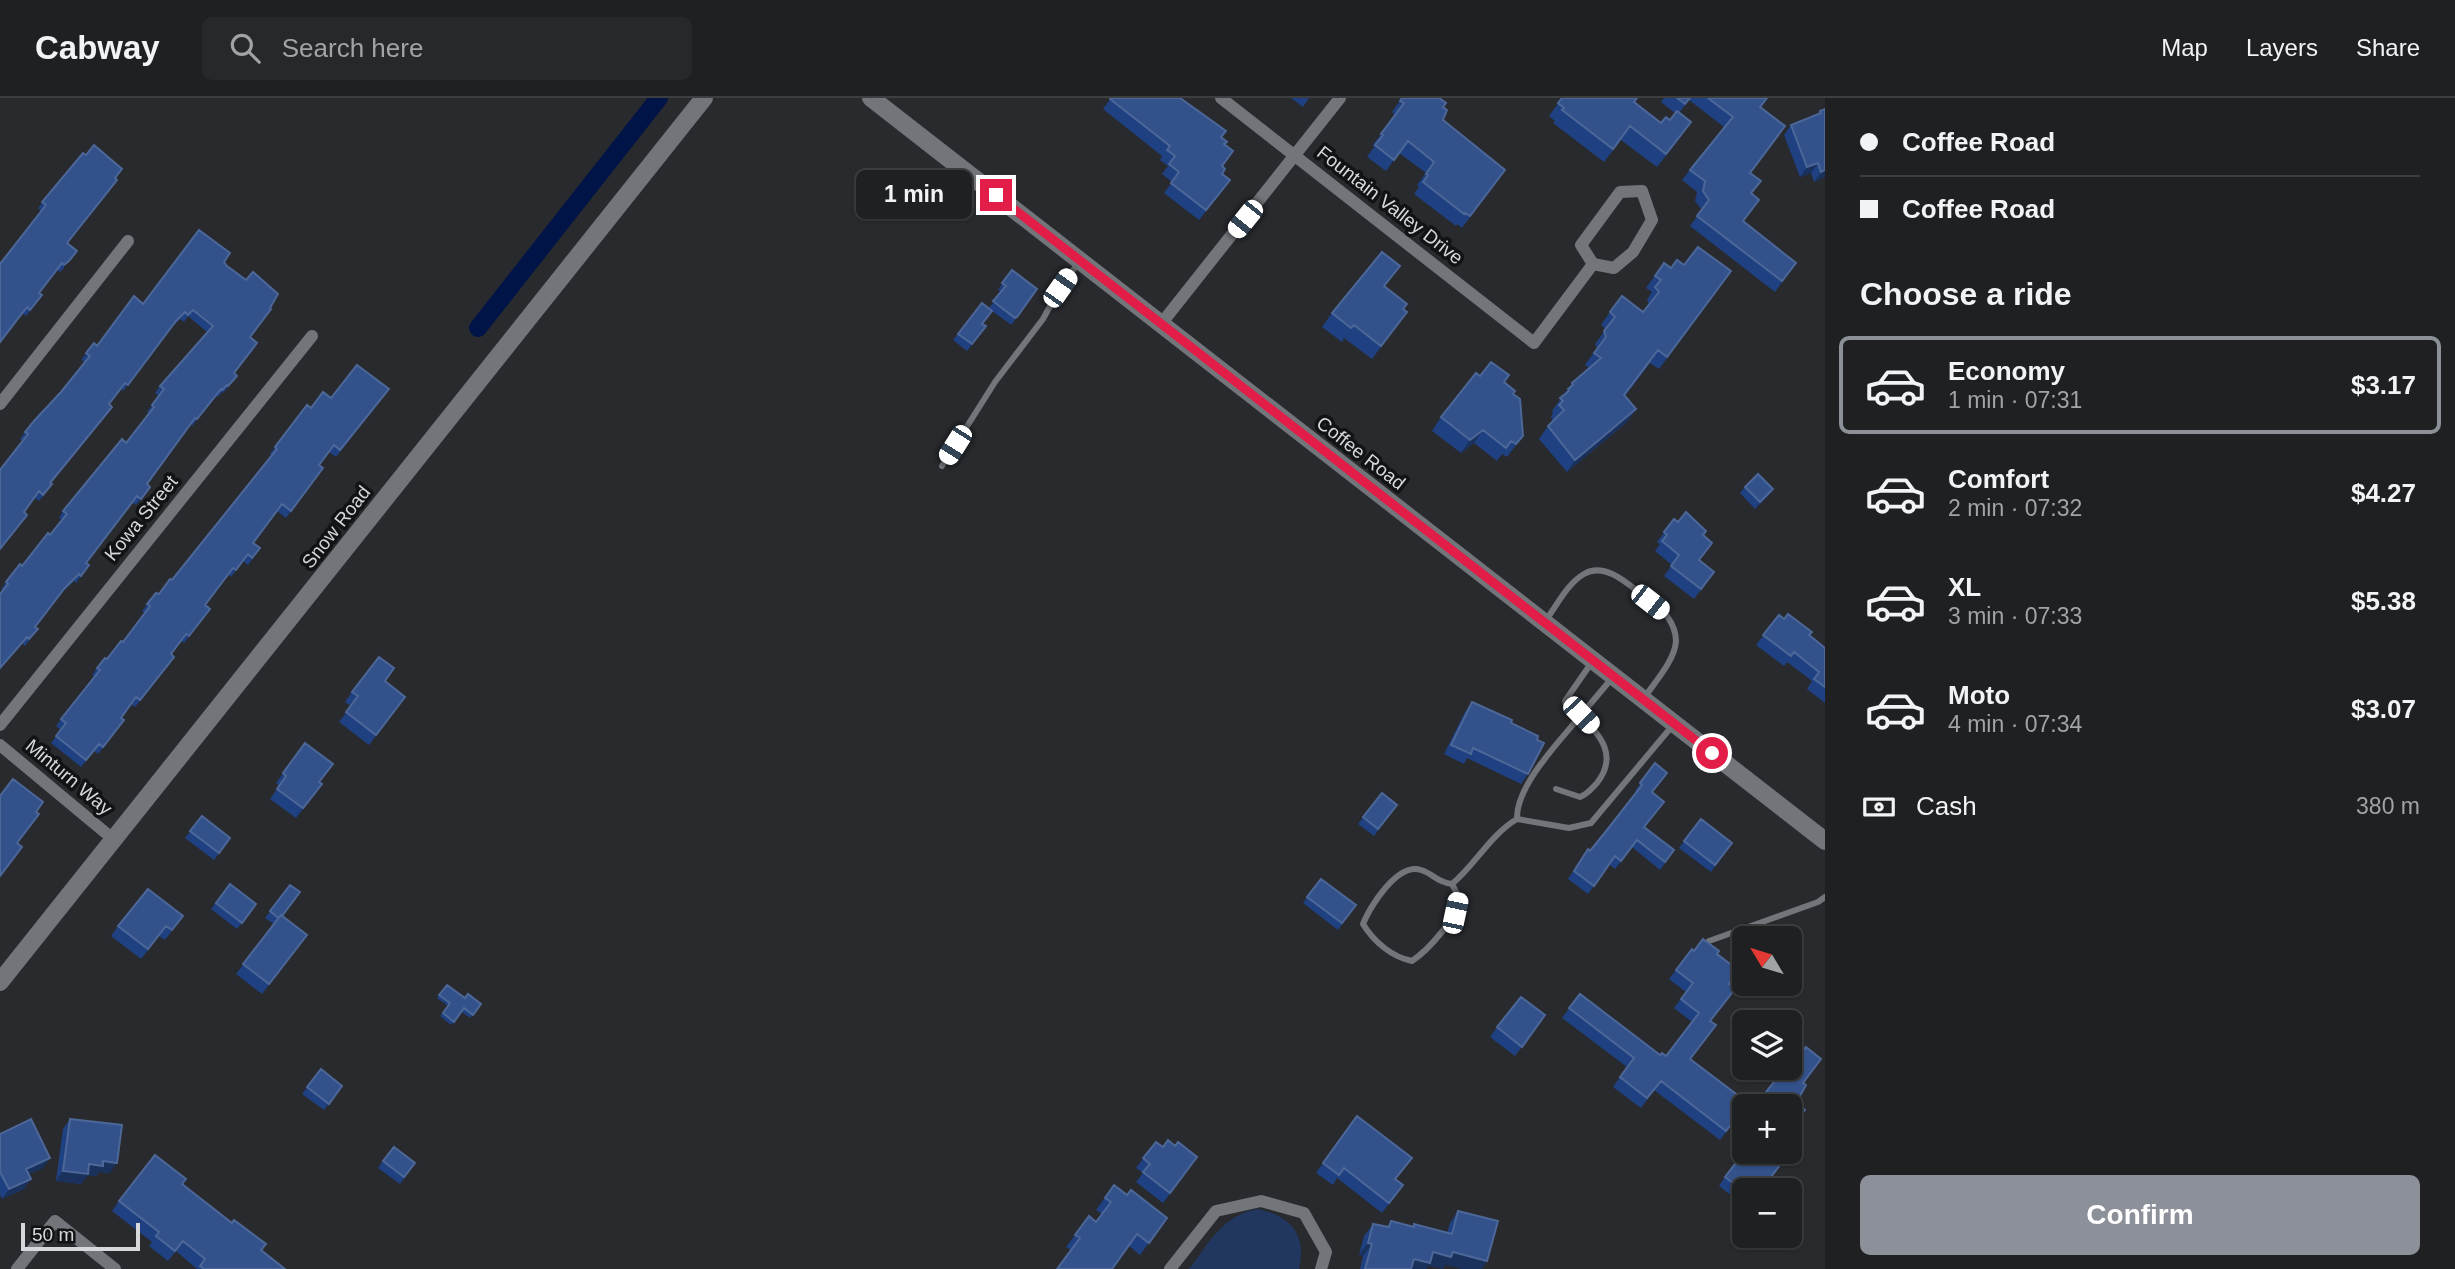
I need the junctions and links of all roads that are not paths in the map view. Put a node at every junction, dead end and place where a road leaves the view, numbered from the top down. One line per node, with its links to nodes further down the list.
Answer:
1 (704, 98): 23 (main road, Snow Road)
2 (871, 98): 7 (main road, Coffee Road)
3 (1221, 98): 5 (street, Fountain Valley Drive)
4 (1340, 98): 5 (street)
5 (1295, 155): 8 (street, Fountain Valley Drive); 9 (street)
6 (128, 241): 11 (street)
7 (1080, 261): 9 (main road, Coffee Road); 12 (lane)
8 (1593, 264): 8 (street)
9 (1161, 324): 13 (main road, Coffee Road)
10 (312, 336): 18 (street, Kowa Street)
11 (0, 404)
12 (942, 466)
13 (1544, 622): 14 (main road, Coffee Road); 16 (lane)
14 (1593, 660): 15 (main road, Coffee Road); 17 (lane)
15 (1614, 676): 16 (main road, Coffee Road); 17 (lane)
16 (1643, 699): 19 (main road, Coffee Road)
17 (1581, 715): 21 (lane); 22 (lane)
18 (0, 724)
19 (1675, 724): 22 (lane); 24 (main road, Coffee Road)
20 (0, 745): 23 (street, Minturn Way)
21 (1556, 789)
22 (1517, 819): 25 (lane)
23 (113, 839): 28 (main road, Snow Road)
24 (1825, 841)
25 (1452, 884): 25 (lane)
26 (1825, 897): 27 (lane)
27 (1709, 941)
28 (0, 982)
29 (17, 1269): 30 (street)
30 (115, 1269)
31 (1170, 1269): 32 (street)
32 (1321, 1269)

